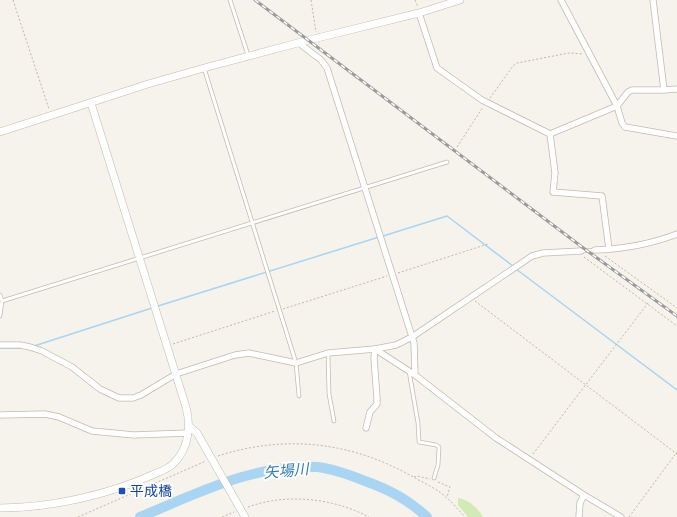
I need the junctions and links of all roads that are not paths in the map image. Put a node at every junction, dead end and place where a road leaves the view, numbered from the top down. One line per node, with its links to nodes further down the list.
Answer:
1 (230, 0): 7 (lane)
2 (460, 0): 5 (street)
3 (561, 0): 12 (street)
4 (653, 0): 10 (street)
5 (419, 13): 6 (street); 14 (street)
6 (299, 43): 7 (street); 17 (street)
7 (249, 56): 8 (street)
8 (204, 68): 11 (street); 18 (lane)
9 (677, 89): 10 (street)
10 (664, 90): 12 (street)
11 (91, 103): 13 (street); 23 (street)
12 (616, 106): 14 (street); 15 (street)
13 (0, 132)
14 (550, 134): 20 (street)
15 (677, 136)
16 (447, 162): 17 (lane)
17 (364, 188): 18 (lane); 27 (street)
18 (252, 223): 23 (lane); 31 (lane)
19 (677, 234): 20 (street)
20 (610, 249): 21 (street)
21 (597, 250): 22 (lane)
22 (580, 251): 27 (street)
23 (139, 259): 25 (lane); 33 (street)
24 (0, 295): 25 (lane)
25 (2, 301): 26 (lane)
26 (0, 316)
27 (412, 338): 29 (street); 34 (street)
28 (0, 345): 33 (street)
29 (375, 349): 30 (street); 32 (street); 38 (street)
30 (328, 354): 31 (street); 37 (lane)
31 (296, 363): 33 (street); 35 (lane)
32 (409, 371): 34 (street); 40 (lane)
33 (176, 374): 39 (street)
34 (415, 375): 41 (street)
35 (300, 396)
36 (0, 415): 39 (street)
37 (334, 421)
38 (366, 428)
39 (189, 430): 42 (street); 43 (street)
40 (434, 478)
41 (584, 495): 44 (street); 45 (street)
42 (0, 508)
43 (245, 517)
44 (579, 517)
45 (621, 517)

